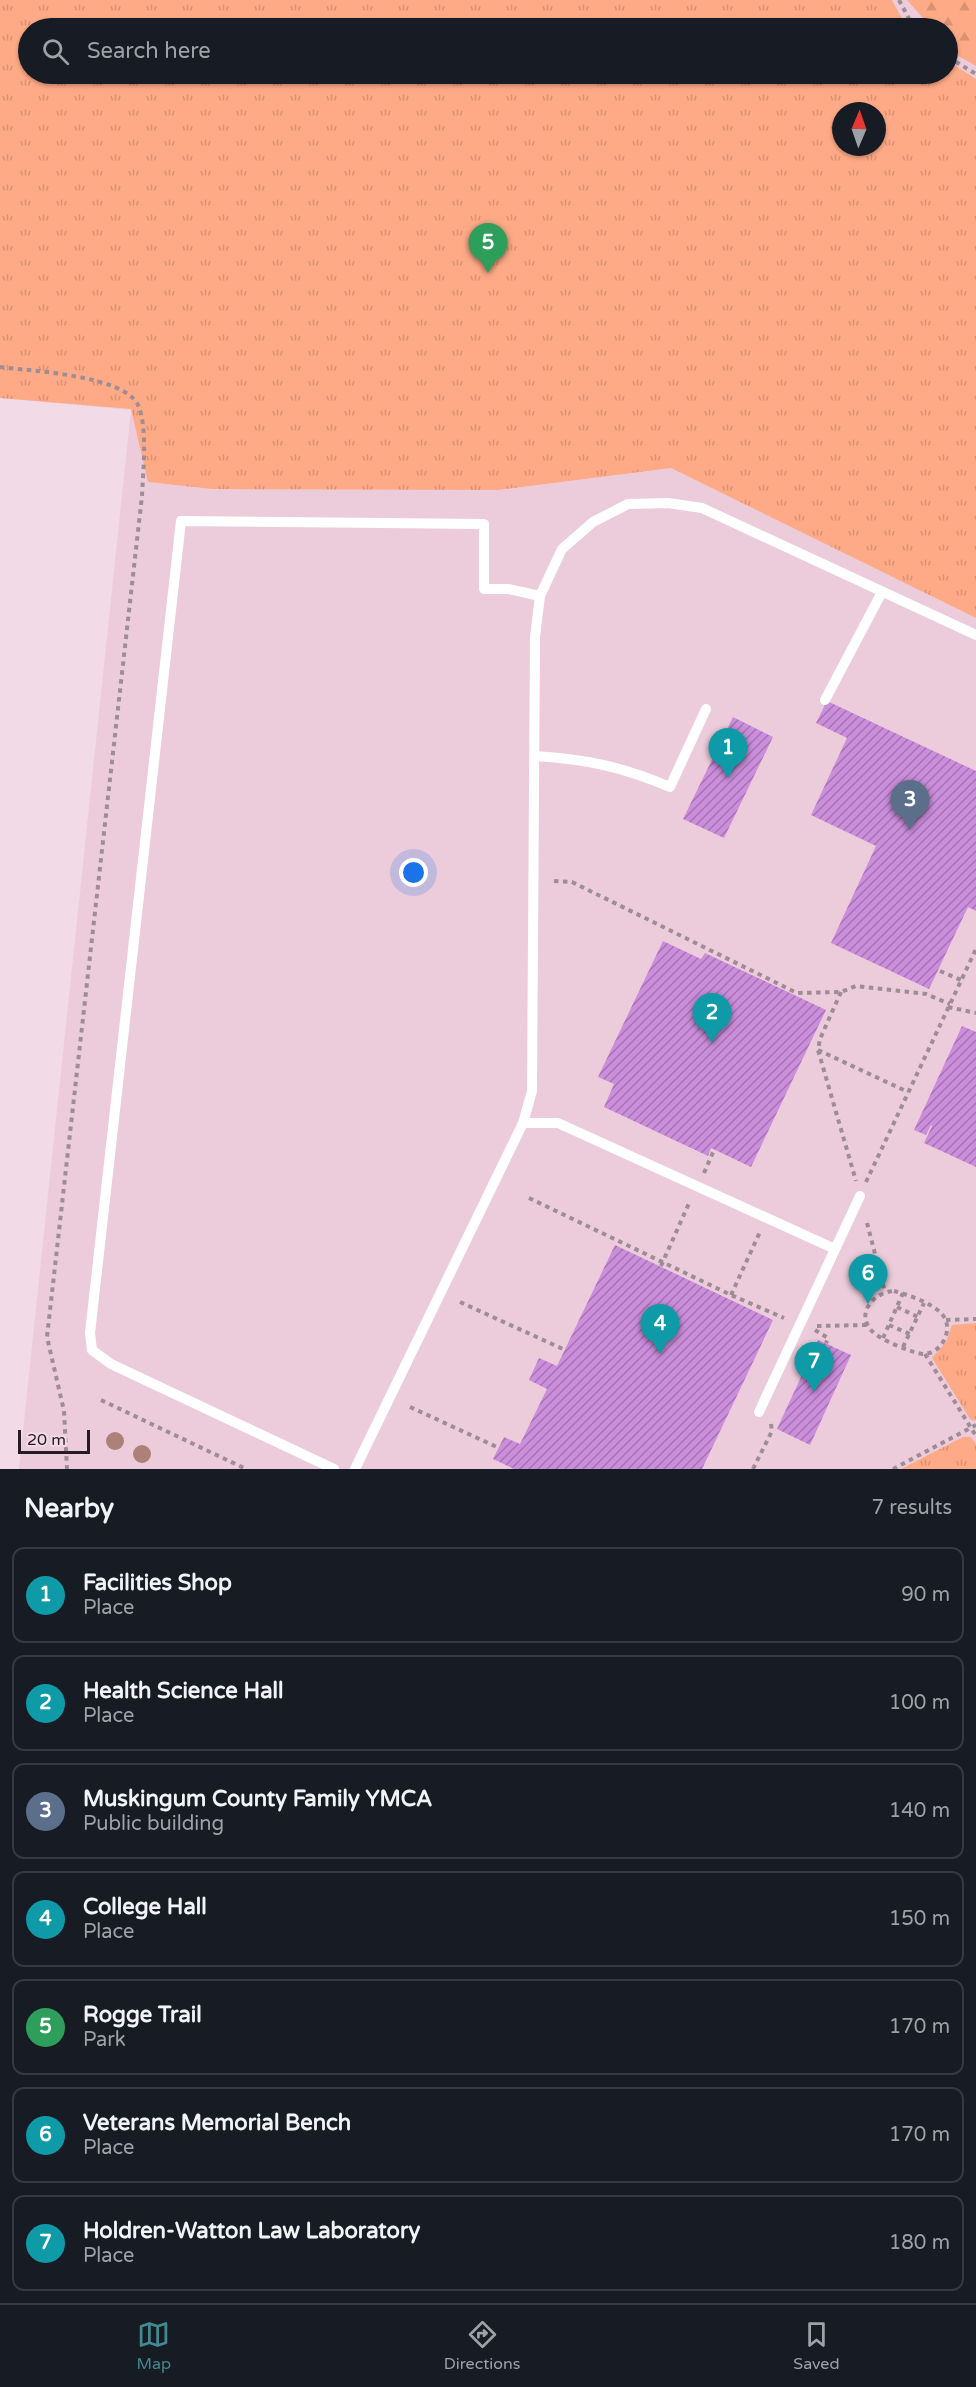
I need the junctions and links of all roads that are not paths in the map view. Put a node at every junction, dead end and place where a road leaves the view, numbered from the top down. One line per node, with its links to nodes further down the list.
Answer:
1 (882, 592): 2 (lane); 3 (lane); 4 (lane)
2 (540, 596): 6 (lane); 11 (lane)
3 (976, 635)
4 (825, 700)
5 (706, 710): 6 (lane)
6 (535, 756): 7 (lane)
7 (523, 1123): 9 (lane); 12 (lane)
8 (860, 1196): 9 (lane)
9 (835, 1249): 10 (lane)
10 (759, 1412)
11 (334, 1469)
12 (355, 1469)

